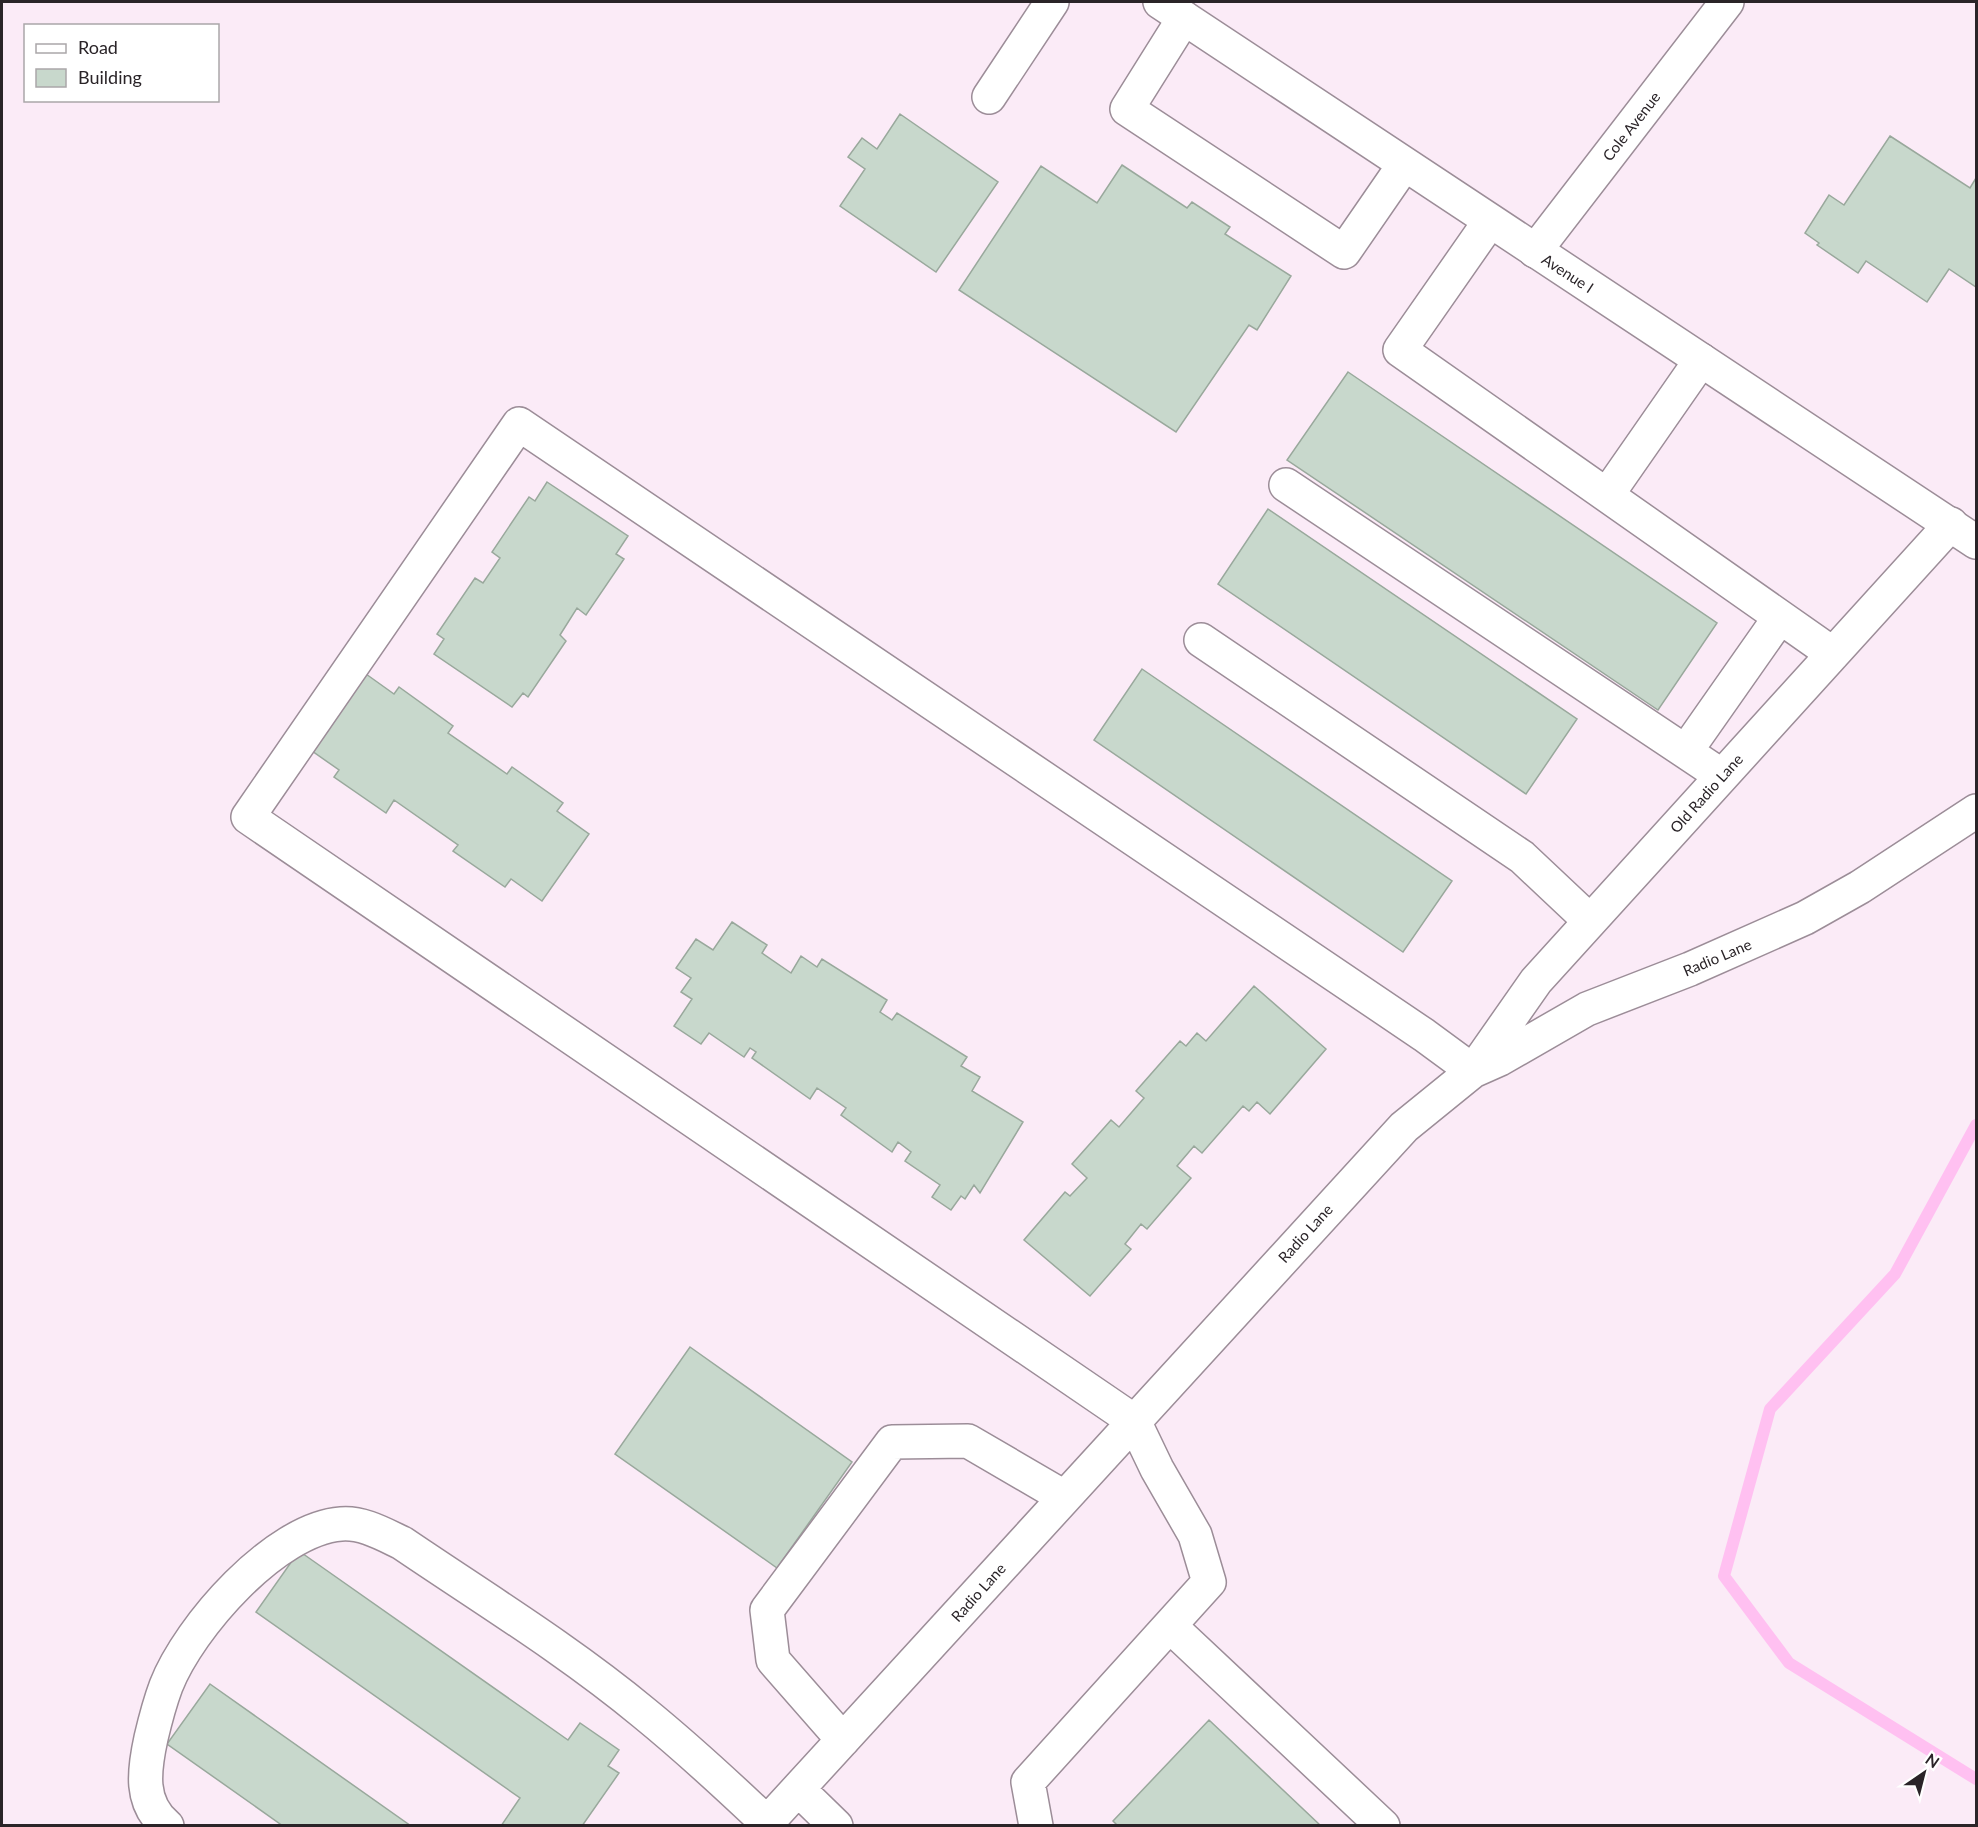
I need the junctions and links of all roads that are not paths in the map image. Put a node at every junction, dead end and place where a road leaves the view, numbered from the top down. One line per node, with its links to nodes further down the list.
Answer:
1 (1052, 2): 4 (street)
2 (1727, 2): 7 (street, Cole Avenue)
3 (1172, 10): 5 (street, Avenue I); 5 (street)
4 (989, 97)
5 (1404, 165): 6 (street, Avenue I)
6 (1490, 221): 7 (street, Avenue I); 10 (street)
7 (1535, 251): 8 (street, Avenue I)
8 (1701, 360): 10 (street); 11 (street, Avenue I)
9 (1286, 485): 15 (street)
10 (1607, 495): 12 (street)
11 (1964, 533): 14 (street, Old Radio Lane)
12 (1780, 617): 14 (street); 15 (street)
13 (1201, 640): 18 (street)
14 (1833, 654): 16 (street, Old Radio Lane)
15 (1686, 751): 16 (street)
16 (1722, 776): 18 (street, Old Radio Lane)
17 (1977, 811): 19 (street, Radio Lane)
18 (1590, 921): 19 (street, Old Radio Lane)
19 (1473, 1071): 20 (street, Radio Lane); 20 (street)
20 (1134, 1421): 21 (street, Radio Lane); 22 (street)
21 (1064, 1497): 23 (street, Radio Lane); 23 (street)
22 (1170, 1626): 28 (street); 29 (street)
23 (843, 1740): 24 (street, Radio Lane)
24 (798, 1789): 25 (street, Radio Lane); 27 (street)
25 (765, 1824): 26 (street)
26 (168, 1826)
27 (836, 1826)
28 (1036, 1826)
29 (1383, 1826)

